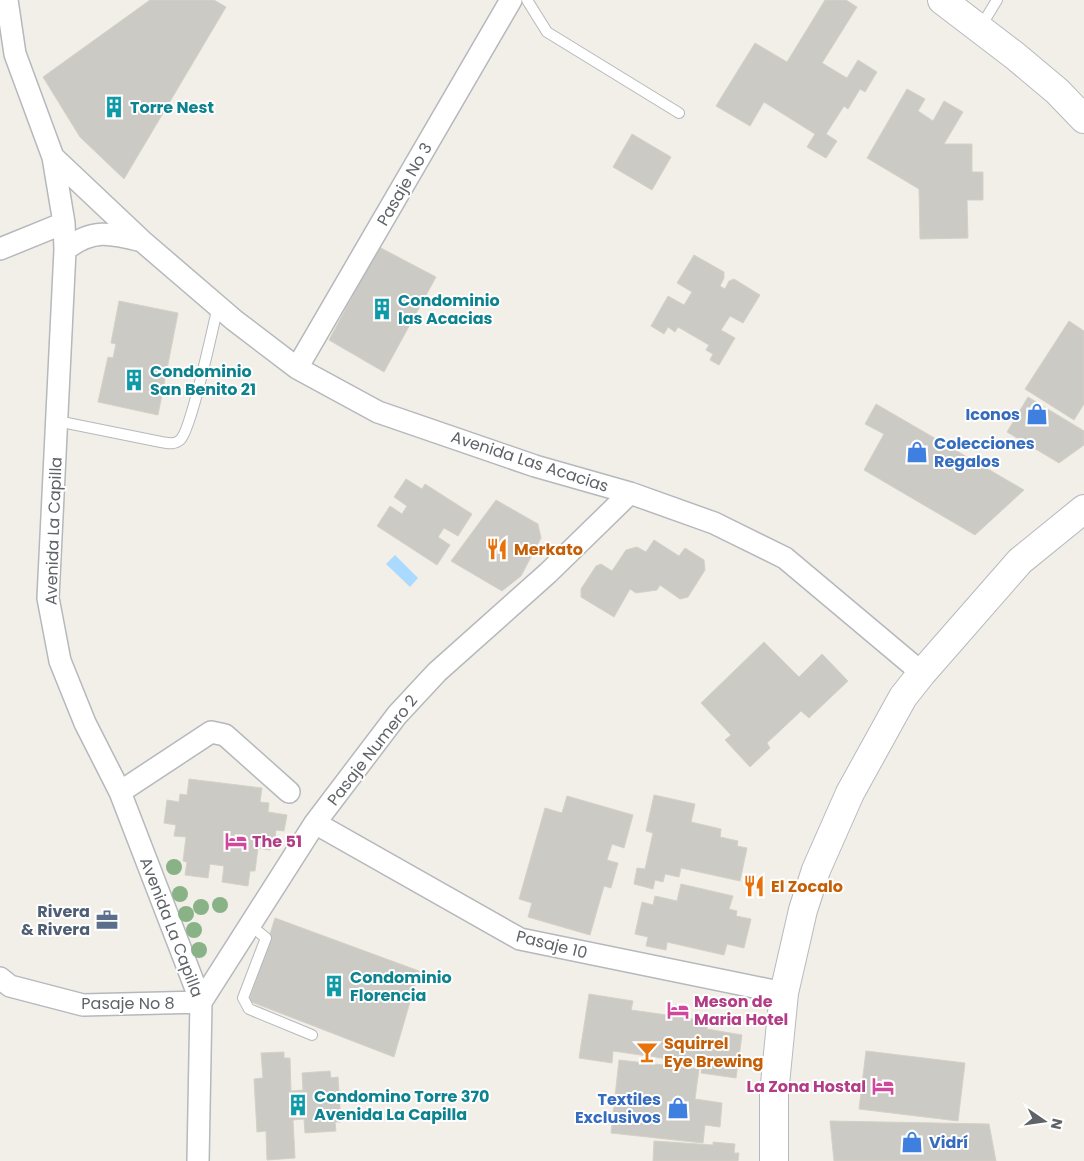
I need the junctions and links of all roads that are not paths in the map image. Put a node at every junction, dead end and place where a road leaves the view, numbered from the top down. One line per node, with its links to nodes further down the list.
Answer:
1 (7, 0): 9 (street, Avenida La Capilla)
2 (511, 0): 15 (street, Pasaje No 3)
3 (527, 0): 7 (lane)
4 (942, 0): 6 (street)
5 (997, 0): 6 (lane)
6 (980, 29): 8 (street)
7 (679, 113)
8 (1083, 115)
9 (54, 157): 10 (street, Avenida La Capilla); 11 (street, Avenida Las Acacias)
10 (64, 223): 12 (street); 13 (street, Avenida La Capilla)
11 (142, 240): 13 (street, Avenida Las Acacias); 14 (street, Avenida Las Acacias)
12 (0, 249)
13 (65, 250): 16 (street, Avenida La Capilla)
14 (218, 306): 15 (street, Avenida Las Acacias); 16 (lane)
15 (296, 368): 17 (street, Avenida Las Acacias)
16 (57, 421): 20 (street, Avenida La Capilla)
17 (630, 493): 19 (street, Avenida Las Acacias); 22 (street, Pasaje Numero 2)
18 (1084, 509): 19 (street)
19 (922, 673): 25 (street)
20 (120, 792): 21 (street); 26 (street, Avenida La Capilla)
21 (289, 792)
22 (315, 823): 23 (street, Pasaje Numero 2); 25 (street, Pasaje 10)
23 (250, 925): 26 (street, Pasaje Numero 2); 27 (lane)
24 (0, 978): 26 (street, Pasaje No 8)
25 (784, 993): 29 (street)
26 (201, 1002): 28 (street, Avenida La Capilla)
27 (312, 1035)
28 (198, 1161)
29 (774, 1161)

